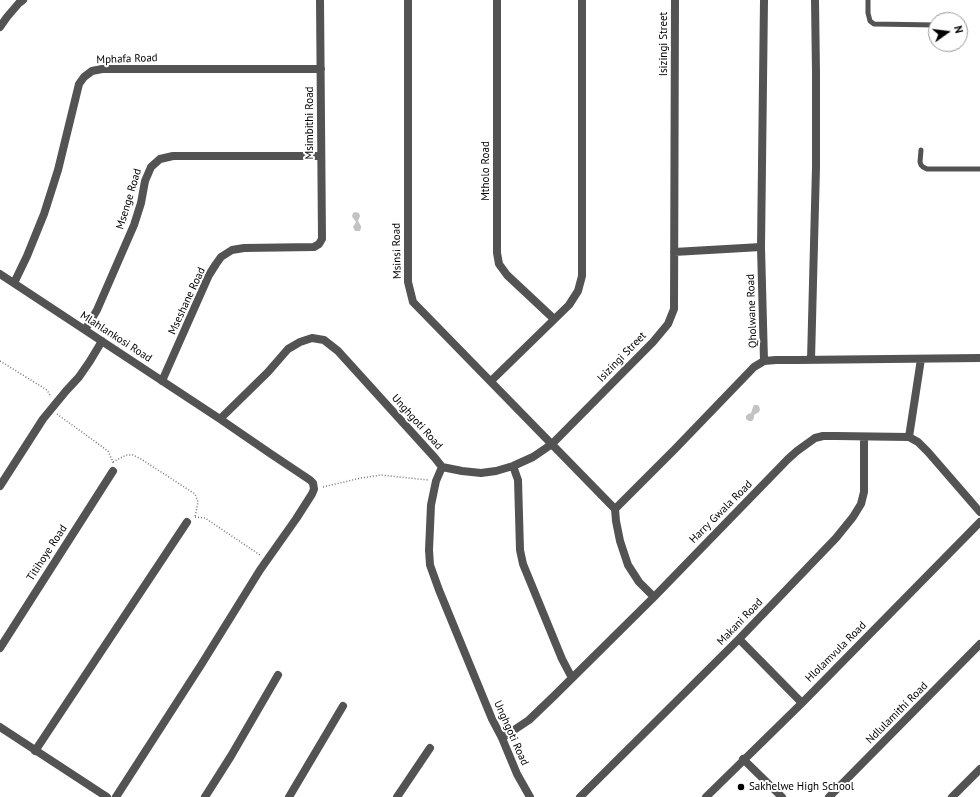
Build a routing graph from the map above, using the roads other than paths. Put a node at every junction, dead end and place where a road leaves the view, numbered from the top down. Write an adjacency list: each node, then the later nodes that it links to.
1 (23, 0): 11 (street)
2 (320, 0): 12 (street, Msimbithi Road)
3 (408, 0): 29 (street, Msinsi Road)
4 (497, 0): 21 (street, Mtholo Road)
5 (582, 0): 21 (street)
6 (675, 0): 18 (street, Isizingi Street)
7 (764, 0): 17 (street, Qholwane Road)
8 (815, 0): 26 (street)
9 (868, 0): 10 (lane)
10 (928, 25)
11 (0, 27)
12 (320, 69): 14 (street, Msimbithi Road); 20 (street, Mphafa Road)
13 (921, 150): 15 (lane)
14 (321, 156): 16 (street, Msimbithi Road); 22 (street, Msenge Road)
15 (980, 169)
16 (319, 244): 28 (street, Mseshane Road)
17 (761, 247): 18 (street); 27 (street, Qholwane Road)
18 (674, 252): 33 (street, Isizingi Street)
19 (0, 274): 20 (street, Mlahlankosi Road)
20 (14, 283): 22 (street, Mlahlankosi Road)
21 (554, 319): 29 (street)
22 (85, 330): 23 (street, Mlahlankosi Road)
23 (102, 341): 28 (street, Mlahlankosi Road); 37 (street)
24 (980, 358): 25 (street)
25 (921, 359): 26 (street); 32 (street)
26 (811, 360): 27 (street)
27 (764, 361): 38 (street, Qholwane Road)
28 (162, 381): 30 (street, Mlahlankosi Road)
29 (491, 381): 33 (street, Msinsi Road)
30 (220, 419): 35 (street, Unghgoti Road); 57 (street, Mlahlankosi Road)
31 (864, 437): 32 (street, Harry Gwala Road); 42 (street, Harry Gwala Road); 43 (street, Makani Road)
32 (909, 437): 39 (street)
33 (552, 444): 34 (street, Isizingi Street); 38 (street, Msinsi Road)
34 (513, 466): 35 (street, Isizingi Street); 47 (street)
35 (442, 467): 51 (street, Unghgoti Road)
36 (113, 471): 45 (street, Titihoye Road)
37 (0, 486)
38 (615, 509): 42 (street)
39 (980, 512)
40 (187, 522): 53 (street)
41 (980, 522): 48 (street, Hlolamvula Road)
42 (654, 597): 47 (street, Harry Gwala Road)
43 (739, 639): 48 (street); 62 (street, Makani Road)
44 (980, 644): 65 (street, Ndlulamithi Road)
45 (0, 648)
46 (278, 675): 58 (street)
47 (572, 678): 51 (street, Harry Gwala Road)
48 (802, 703): 54 (street, Hlolamvula Road)
49 (343, 706): 59 (street)
50 (0, 727): 53 (street)
51 (502, 738): 61 (street, Unghgoti Road)
52 (430, 748): 60 (street)
53 (35, 751): 56 (street)
54 (743, 759): 63 (street, Hlolamvula Road); 64 (street)
55 (980, 769): 66 (street)
56 (107, 797)
57 (116, 797)
58 (205, 797)
59 (289, 797)
60 (397, 797)
61 (530, 797)
62 (580, 797)
63 (706, 797)
64 (781, 797)
65 (829, 797)
66 (952, 797)

